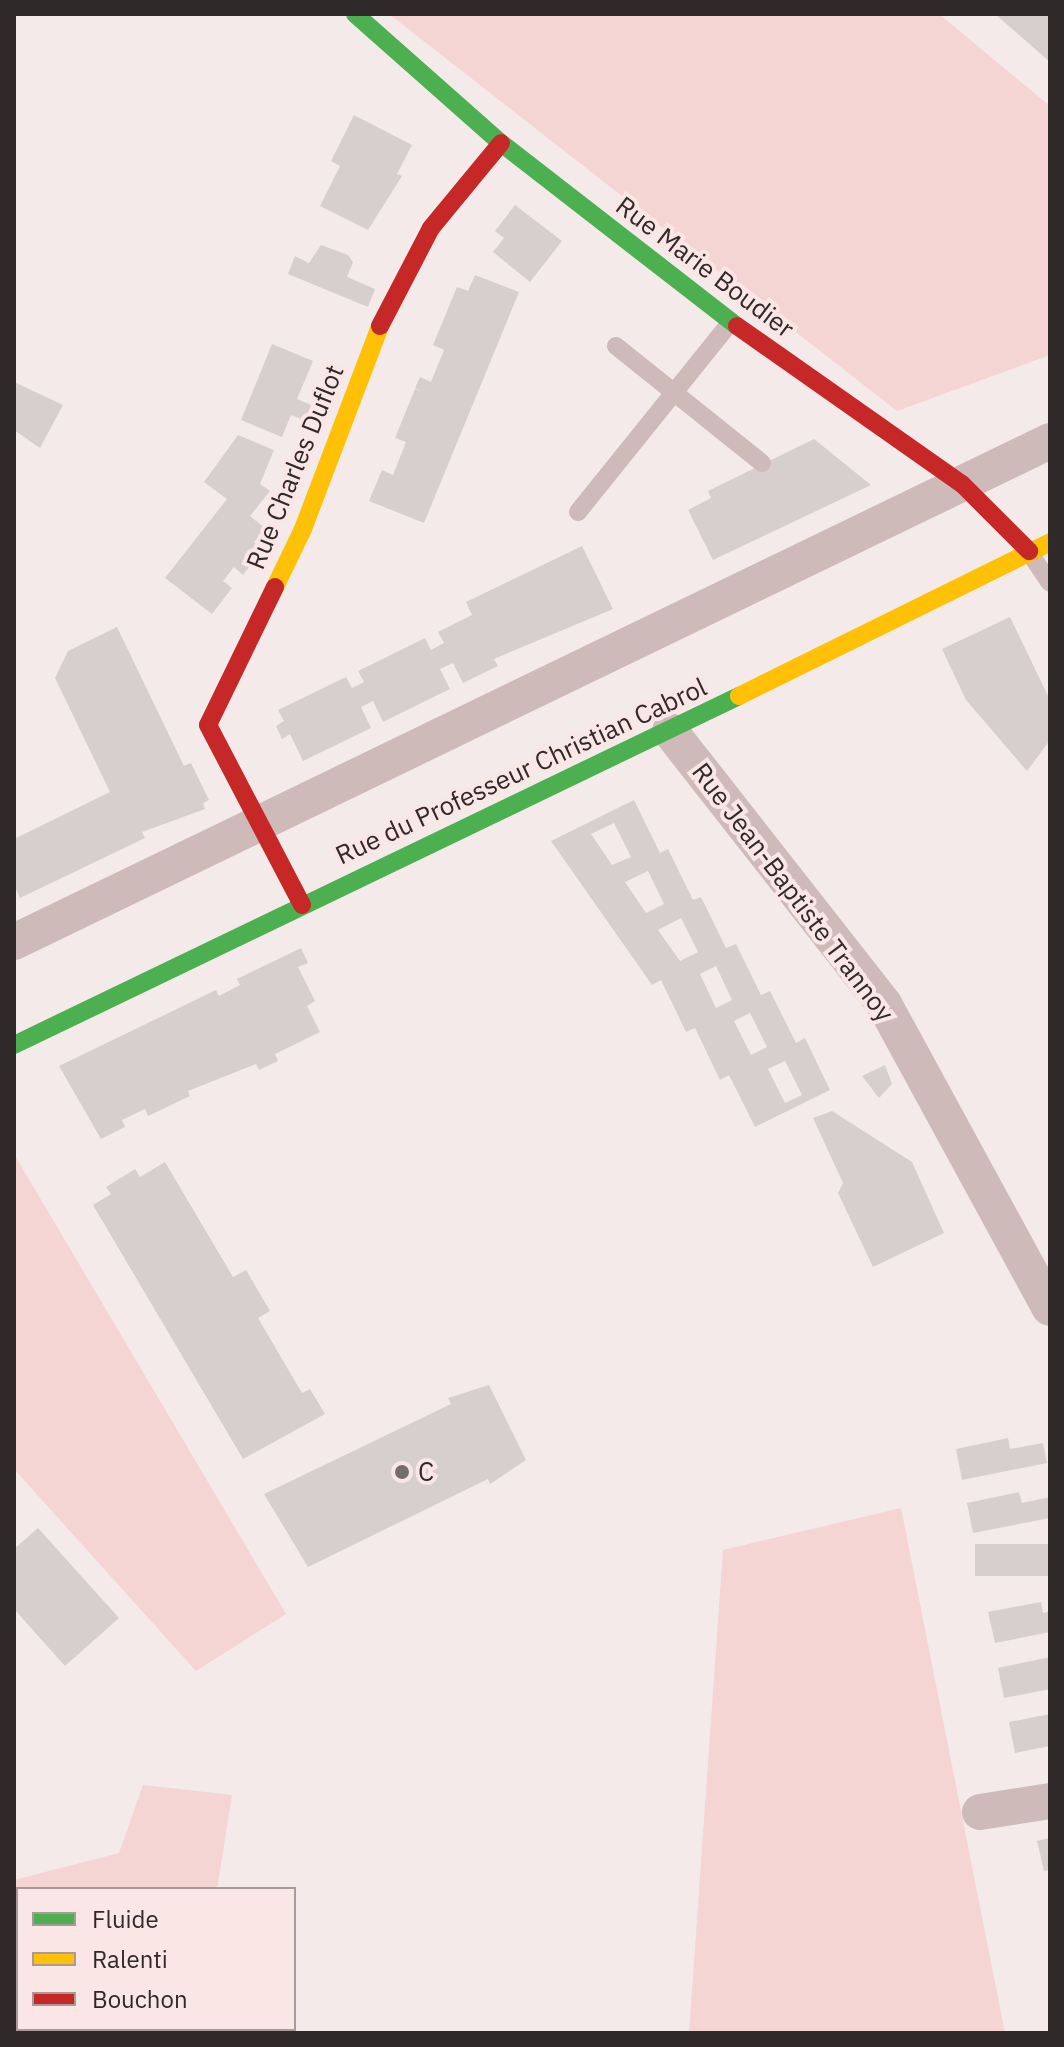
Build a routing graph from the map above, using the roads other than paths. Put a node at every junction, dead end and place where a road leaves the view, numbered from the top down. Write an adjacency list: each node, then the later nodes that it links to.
1 (355, 14): 2 (street, Rue Marie Boudier)
2 (501, 143): 3 (street, Rue Marie Boudier); 14 (street, Rue Charles Duflot)
3 (731, 322): 5 (lane); 8 (street, Rue Marie Boudier)
4 (616, 346): 5 (lane)
5 (673, 395): 7 (lane); 9 (lane)
6 (1050, 441): 8 (street)
7 (762, 463)
8 (962, 484): 11 (street, Rue Marie Boudier); 14 (street)
9 (578, 512)
10 (1050, 542): 11 (street, Rue du Professeur Christian Cabrol)
11 (1029, 551): 12 (lane); 13 (street, Rue du Professeur Christian Cabrol)
12 (1050, 583)
13 (670, 731): 15 (street, Rue du Professeur Christian Cabrol); 18 (street, Rue Jean-Baptiste Trannoy)
14 (258, 825): 15 (street); 16 (street)
15 (302, 905): 17 (street, Rue du Professeur Christian Cabrol)
16 (14, 942)
17 (14, 1045)
18 (1050, 1308)
19 (1050, 1801): 20 (street)
20 (980, 1812)

